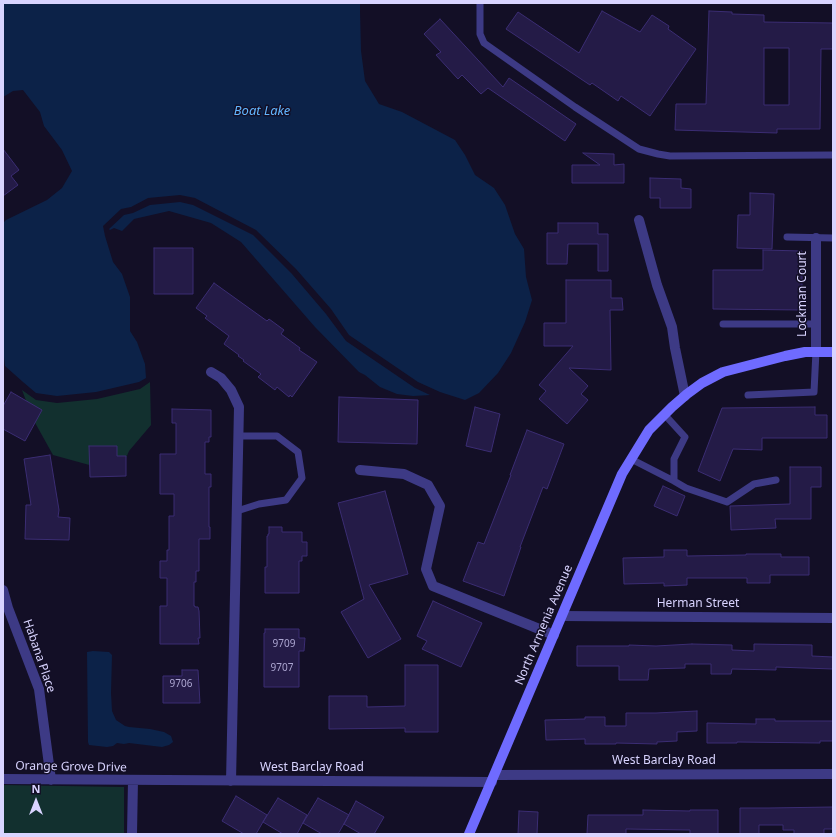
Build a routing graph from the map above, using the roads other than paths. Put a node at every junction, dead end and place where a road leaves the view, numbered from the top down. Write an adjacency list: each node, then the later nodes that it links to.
1 (480, 3): 2 (lane)
2 (833, 155)
3 (639, 220): 13 (street)
4 (787, 237): 5 (lane)
5 (816, 238): 6 (lane); 8 (street, Lockman Court)
6 (833, 238)
7 (723, 324): 8 (lane)
8 (816, 324): 9 (street, Lockman Court)
9 (816, 351): 10 (main road, North Armenia Avenue); 12 (lane); 13 (main road, North Armenia Avenue)
10 (833, 352)
11 (211, 372): 15 (street)
12 (748, 394)
13 (685, 396): 14 (main road, North Armenia Avenue)
14 (664, 414): 16 (main road, North Armenia Avenue); 19 (lane)
15 (238, 436): 20 (street); 20 (lane)
16 (631, 459): 19 (lane); 23 (main road, North Armenia Avenue)
17 (360, 470): 25 (street)
18 (776, 480): 19 (lane)
19 (674, 481)
20 (237, 511): 31 (street)
21 (3, 590): 22 (street, Habana Place)
22 (5, 608): 29 (street, Habana Place)
23 (562, 616): 24 (street, Herman Street); 25 (main road, North Armenia Avenue)
24 (833, 618)
25 (554, 635): 28 (main road, North Armenia Avenue)
26 (833, 774): 28 (street, West Barclay Road)
27 (3, 779): 29 (street, Orange Grove Drive)
28 (493, 779): 31 (street, West Barclay Road); 33 (main road, North Armenia Avenue)
29 (51, 780): 30 (street, Orange Grove Drive)
30 (133, 780): 31 (street, West Barclay Road); 32 (street, Orange Grove Drive)
31 (231, 781)
32 (132, 834)
33 (469, 834)

